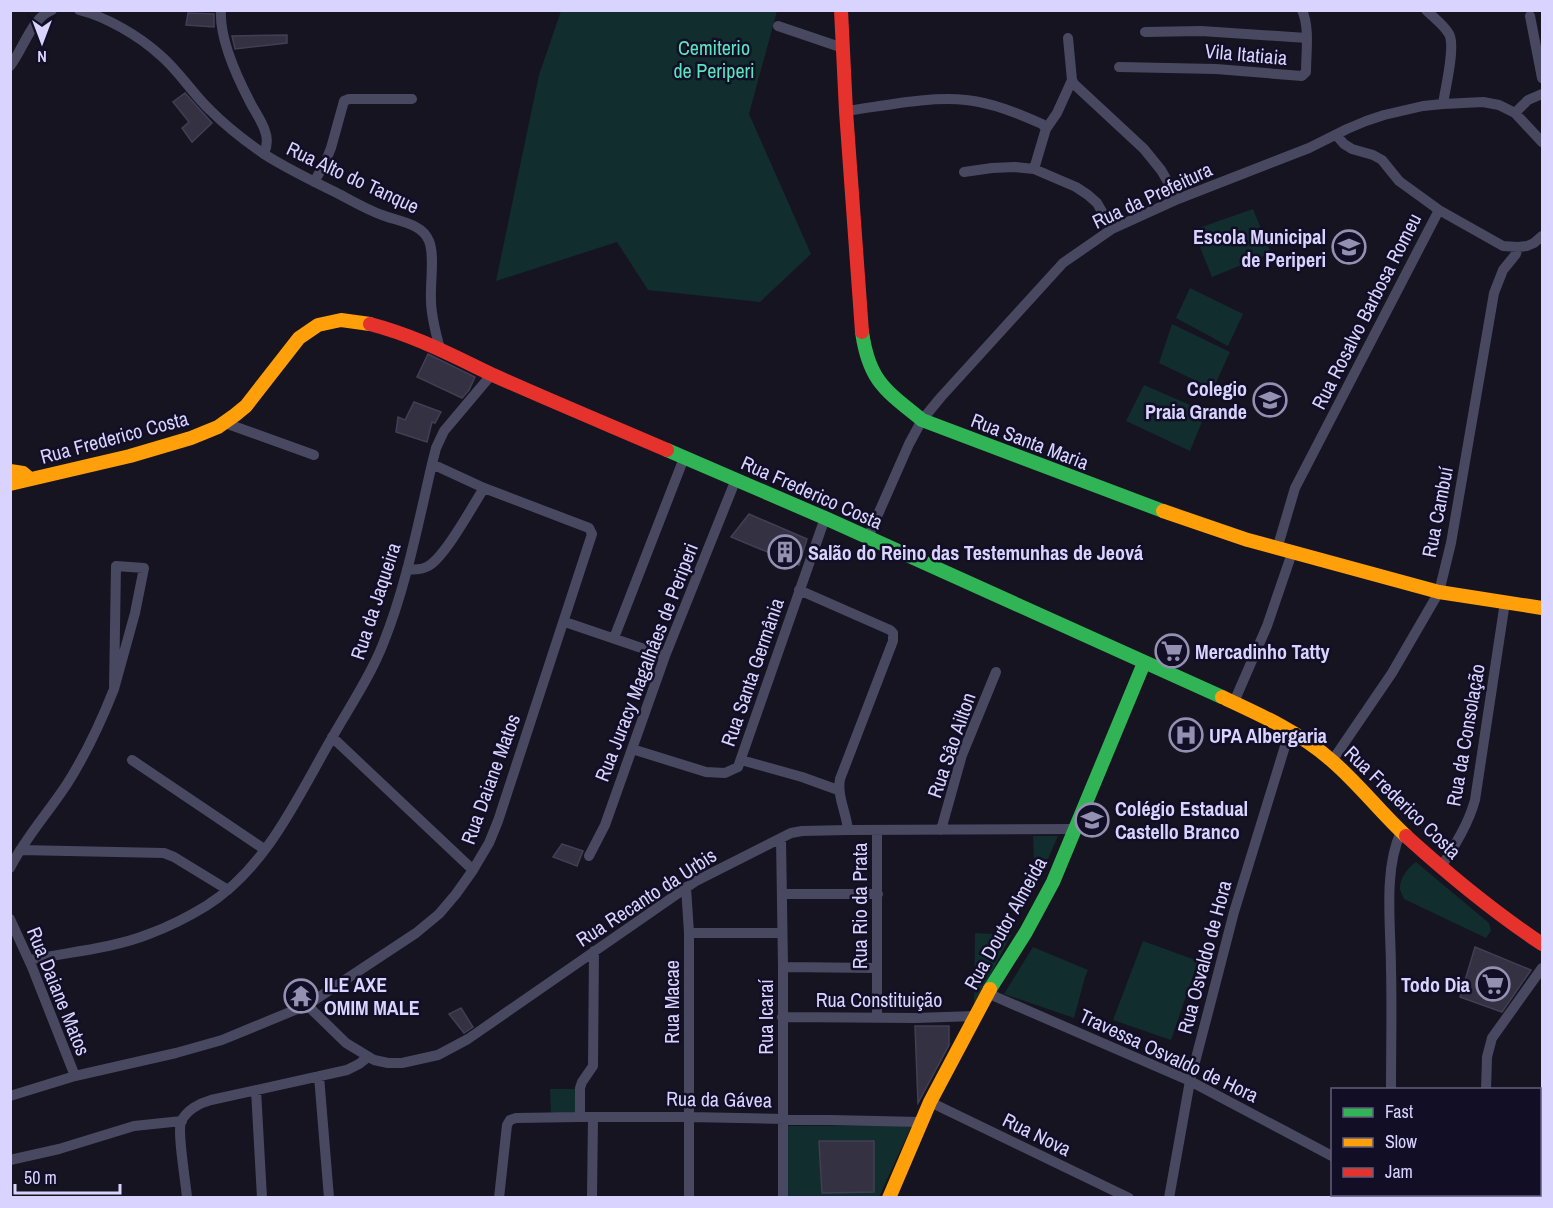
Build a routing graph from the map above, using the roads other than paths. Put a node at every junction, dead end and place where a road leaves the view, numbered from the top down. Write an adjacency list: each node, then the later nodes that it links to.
1 (52, 10): 13 (street)
2 (79, 10): 25 (street)
3 (221, 10): 25 (street, Rua Alto do Tanque)
4 (842, 10): 12 (main road, Rua Santa Maria)
5 (1302, 10): 11 (street, Vila Itatiaia)
6 (1426, 10): 19 (street)
7 (1530, 16): 15 (street)
8 (778, 26): 12 (street)
9 (1145, 32): 11 (street)
10 (1068, 38): 16 (street)
11 (1306, 38): 14 (street, Vila Itatiaia)
12 (843, 48): 20 (main road, Rua Santa Maria)
13 (10, 66)
14 (1119, 66)
15 (1542, 78)
16 (1072, 80): 22 (street); 29 (street)
17 (1542, 94): 21 (street)
18 (412, 99): 28 (street)
19 (1443, 104): 21 (street, Rua da Prefeitura); 23 (street, Rua da Prefeitura)
20 (846, 111): 22 (street); 36 (main road, Rua Santa Maria)
21 (1515, 113): 24 (street, Rua da Prefeitura)
22 (1046, 129): 26 (street)
23 (1336, 135): 29 (street, Rua da Prefeitura); 30 (street, Rua Rosalvo Barbosa Romeu)
24 (1542, 142)
25 (264, 154): 28 (street, Rua Alto do Tanque)
26 (1034, 169): 27 (street); 31 (street)
27 (964, 172)
28 (314, 182): 34 (street, Rua Alto do Tanque)
29 (1178, 199): 31 (street, Rua da Prefeitura)
30 (1439, 210): 33 (street); 48 (street, Rua Rosalvo Barbosa Romeu)
31 (1112, 229): 36 (street, Rua da Prefeitura)
32 (1542, 236): 33 (street)
33 (1518, 248): 52 (street, Rua Cambuí)
34 (440, 349): 35 (main road, Rua Frederico Costa); 37 (main road, Rua Frederico Costa)
35 (492, 374): 39 (main road, Rua Frederico Costa); 40 (street, Rua da Jaqueira)
36 (922, 420): 47 (street, Rua da Prefeitura); 48 (main road, Rua Santa Maria)
37 (225, 423): 38 (street); 42 (main road, Rua Frederico Costa)
38 (314, 454)
39 (684, 458): 43 (main road, Rua Frederico Costa); 56 (street)
40 (432, 464): 45 (street, Rua Daiane Matos); 50 (street, Rua da Jaqueira)
41 (10, 471): 42 (main road)
42 (30, 479): 44 (main road, Rua Frederico Costa)
43 (736, 479): 46 (main road, Rua Frederico Costa); 57 (street, Rua Juracy Magalhâes de Periperi)
44 (10, 484)
45 (484, 488): 50 (street); 55 (street, Rua Daiane Matos)
46 (825, 518): 47 (main road, Rua Frederico Costa); 51 (street, Rua Santa Germânia)
47 (868, 537): 58 (main road, Rua Frederico Costa)
48 (1277, 549): 49 (main road, Rua Santa Maria)
49 (1292, 553): 52 (main road, Rua Santa Maria); 61 (street)
50 (407, 569): 63 (street, Rua da Jaqueira)
51 (799, 590): 66 (street, Rua Santa Germânia); 68 (street)
52 (1439, 592): 53 (main road, Rua Santa Maria); 67 (street, Rua Cambuí)
53 (1505, 602): 54 (main road, Rua Santa Maria); 78 (street, Rua da Consolação)
54 (1542, 608)
55 (565, 622): 56 (street); 80 (street, Rua Daiane Matos)
56 (614, 638): 57 (street)
57 (664, 656): 64 (street, Rua Juracy Magalhâes de Periperi)
58 (1144, 663): 61 (main road, Rua Frederico Costa); 69 (main road, Rua Doutor Almeida)
59 (996, 672): 72 (street, Rua Sâo Ailton)
60 (114, 689): 60 (street); 76 (street)
61 (1234, 702): 62 (main road, Rua Frederico Costa)
62 (1290, 730): 67 (main road, Rua Frederico Costa); 102 (street, Rua Osvaldo de Hora)
63 (332, 737): 75 (street, Rua da Jaqueira); 80 (street)
64 (632, 749): 66 (street, Rua Santa Germânia); 77 (street, Rua Juracy Magalhâes de Periperi)
65 (132, 760): 75 (street)
66 (741, 760): 68 (street)
67 (1332, 761): 73 (main road, Rua Frederico Costa)
68 (838, 790): 70 (street)
69 (1075, 829): 72 (street, Rua Recanto da Urbis); 94 (main road, Rua Doutor Almeida)
70 (848, 830): 71 (street, Rua Recanto da Urbis); 74 (street, Rua Recanto da Urbis)
71 (877, 830): 72 (street, Rua Recanto da Urbis); 84 (street, Rua Rio da Prata)
72 (941, 830)
73 (1401, 832): 78 (main road, Rua Frederico Costa); 103 (street)
74 (782, 838): 81 (street, Rua Recanto da Urbis); 83 (street, Rua Icaraí)
75 (264, 849): 82 (street, Rua da Jaqueira)
76 (20, 850): 79 (street); 82 (street)
77 (589, 856)
78 (1441, 867): 88 (main road, Rua Frederico Costa)
79 (10, 868)
80 (473, 870): 95 (street, Rua Daiane Matos)
81 (686, 887): 86 (street, Rua Macae); 89 (street, Rua Recanto da Urbis)
82 (228, 890): 90 (street, Rua da Jaqueira)
83 (782, 894): 84 (street); 87 (street, Rua Icaraí)
84 (878, 894): 92 (street, Rua Rio da Prata)
85 (10, 919): 90 (street, Rua Daiane Matos)
86 (689, 933): 87 (street); 110 (street, Rua Macae)
87 (782, 933): 91 (street, Rua Icaraí)
88 (1542, 944)
89 (594, 951): 99 (street, Rua Recanto da Urbis); 108 (street)
90 (29, 960): 100 (street, Rua Daiane Matos)
91 (783, 967): 92 (street); 97 (street, Rua Icaraí)
92 (877, 968): 98 (street, Rua Rio da Prata)
93 (1542, 968): 104 (street)
94 (987, 993): 96 (main road, Rua Doutor Almeida); 102 (street, Travessa Osvaldo de Hora)
95 (308, 1005): 99 (street, Rua Recanto da Urbis); 100 (street, Rua Daiane Matos)
96 (976, 1016): 98 (street, Rua Constituição); 107 (main road, Rua Doutor Almeida)
97 (782, 1017): 98 (street, Rua Constituição); 111 (street, Rua Icaraí)
98 (877, 1017)
99 (368, 1057): 101 (street)
100 (75, 1076): 106 (street, Rua Daiane Matos)
101 (319, 1076): 105 (street); 118 (street)
102 (1190, 1081): 114 (street, Travessa Osvaldo de Hora); 125 (street, Rua Osvaldo de Hora)
103 (1391, 1088)
104 (1485, 1088)
105 (256, 1090): 112 (street); 117 (street)
106 (10, 1096)
107 (930, 1102): 113 (main road, Rua Doutor Almeida); 124 (street, Rua Nova)
108 (580, 1117): 109 (street, Rua da Gávea); 119 (street, Rua da Gávea)
109 (593, 1117): 110 (street, Rua da Gávea); 120 (street)
110 (689, 1117): 111 (street, Rua da Gávea); 121 (street, Rua Macae)
111 (783, 1118): 113 (street, Rua da Gávea); 122 (street, Rua Icaraí)
112 (181, 1122): 115 (street); 116 (street)
113 (921, 1122): 123 (main road, Rua Doutor Almeida)
114 (1331, 1155)
115 (10, 1160)
116 (187, 1197)
117 (262, 1197)
118 (329, 1197)
119 (499, 1197)
120 (592, 1197)
121 (690, 1197)
122 (783, 1197)
123 (890, 1197)
124 (1129, 1197)
125 (1169, 1197)

